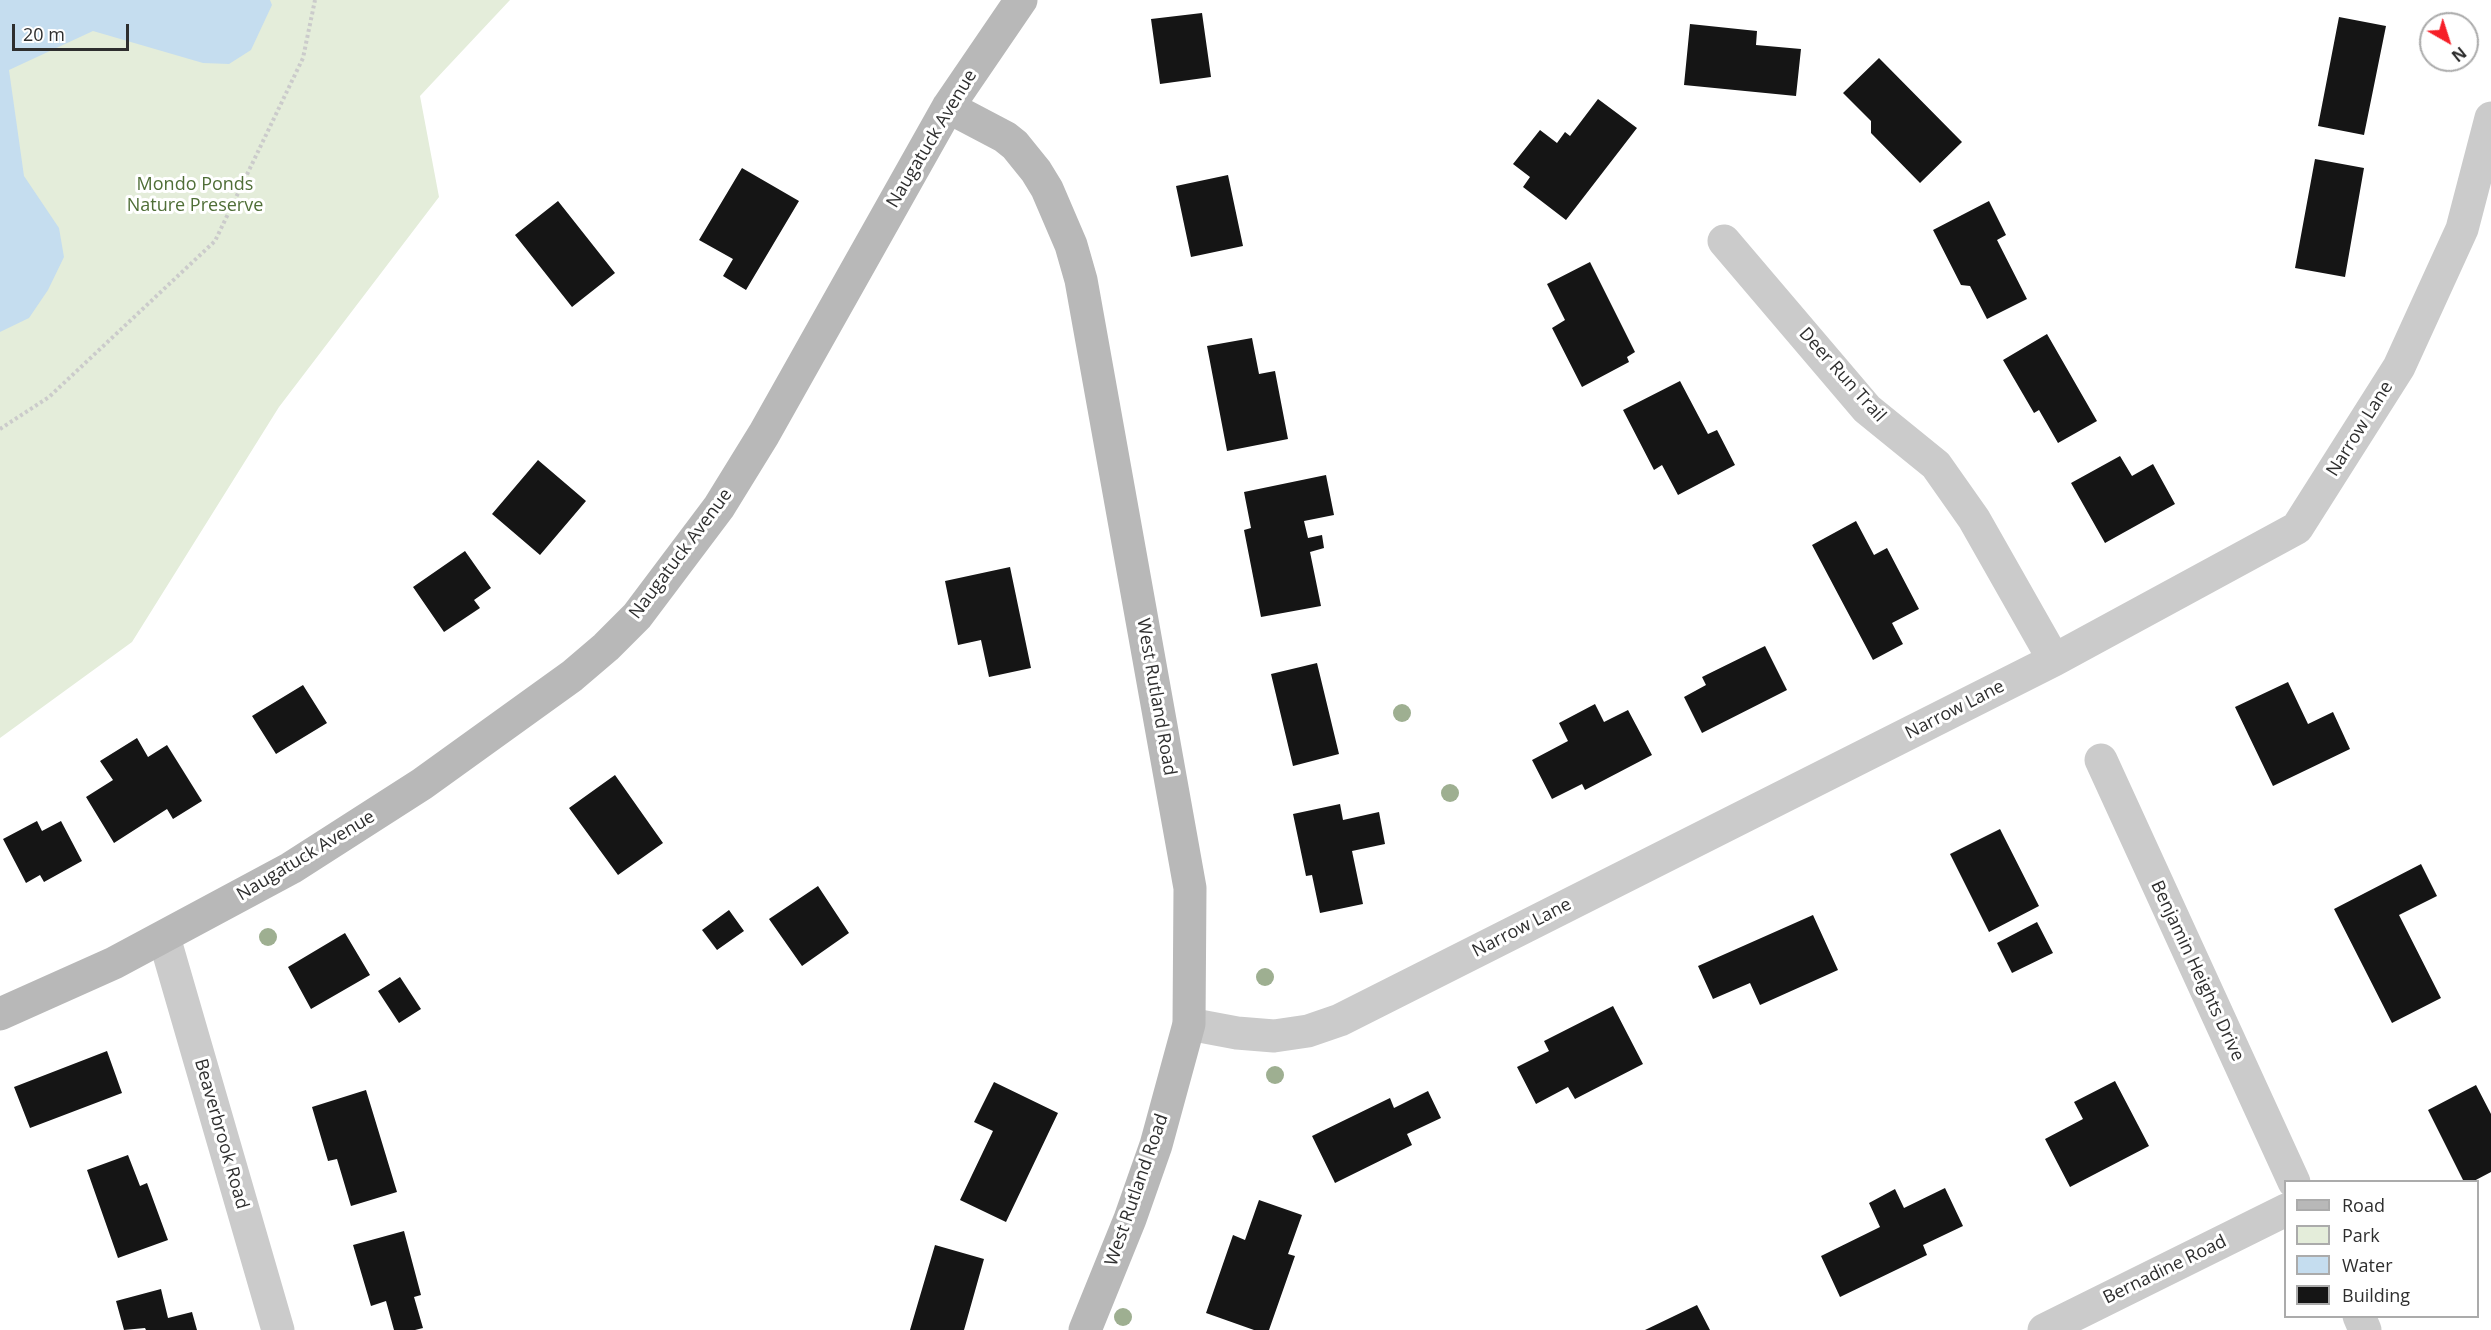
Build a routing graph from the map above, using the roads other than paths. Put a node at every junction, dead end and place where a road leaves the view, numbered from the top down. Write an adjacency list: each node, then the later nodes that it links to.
1 (1021, 0): 2 (main road, Naugatuck Avenue)
2 (948, 107): 7 (main road, Naugatuck Avenue); 9 (main road, West Rutland Road)
3 (2491, 118): 5 (street, Narrow Lane)
4 (1725, 241): 5 (street, Deer Run Trail)
5 (2054, 660): 9 (street, Narrow Lane)
6 (2101, 760): 10 (street, Benjamin Heights Drive)
7 (164, 937): 8 (main road, Naugatuck Avenue); 12 (street, Beaverbrook Road)
8 (0, 1014)
9 (1189, 1024): 13 (main road, West Rutland Road)
10 (2293, 1180)
11 (2284, 1211): 14 (street, Bernadine Road)
12 (278, 1330)
13 (1085, 1330)
14 (2044, 1330)

